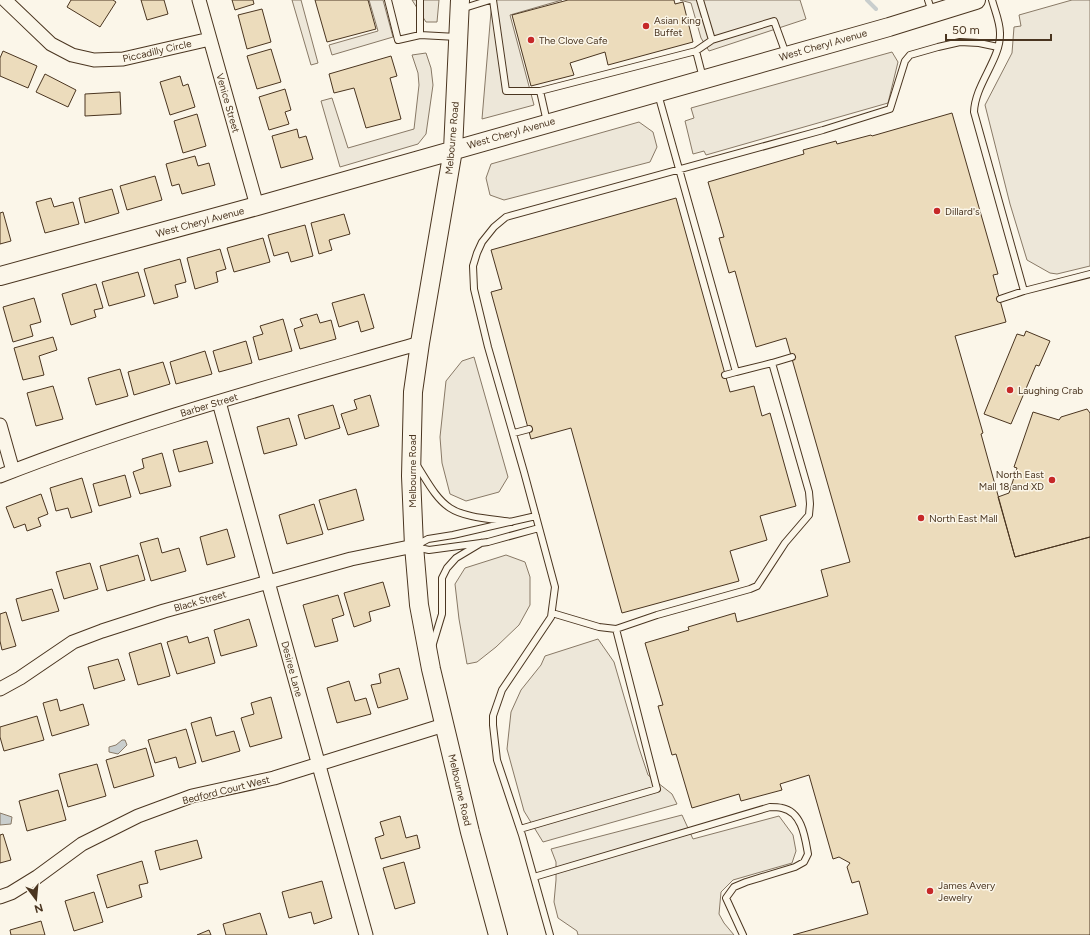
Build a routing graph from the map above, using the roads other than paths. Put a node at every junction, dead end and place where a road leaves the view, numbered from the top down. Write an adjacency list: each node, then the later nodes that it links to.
1 (5, 0): 13 (street, Piccadilly Circle)
2 (199, 0): 13 (street, Venice Street)
3 (388, 0): 11 (lane)
4 (420, 0): 11 (lane)
5 (491, 0): 9 (lane); 19 (lane)
6 (700, 0): 14 (lane)
7 (976, 0): 10 (street, West Cheryl Avenue)
8 (992, 0): 15 (lane)
9 (460, 4): 12 (street, Melbourne Road)
10 (930, 7): 17 (street, West Cheryl Avenue)
11 (420, 35): 12 (lane)
12 (459, 37): 22 (street, Melbourne Road)
13 (210, 39): 24 (street, Venice Street)
14 (712, 40): 16 (lane); 17 (lane)
15 (998, 47): 23 (lane); 27 (lane)
16 (696, 51): 18 (lane); 19 (lane)
17 (787, 55): 18 (street, West Cheryl Avenue)
18 (704, 79): 20 (street, West Cheryl Avenue)
19 (540, 91): 21 (lane)
20 (658, 92): 21 (street, West Cheryl Avenue); 23 (lane)
21 (548, 123): 22 (street, West Cheryl Avenue)
22 (453, 150): 24 (street, West Cheryl Avenue); 29 (street, Melbourne Road)
23 (680, 169): 32 (lane); 37 (lane)
24 (257, 206): 26 (street, West Cheryl Avenue)
25 (1090, 274): 27 (lane)
26 (0, 276)
27 (1024, 291): 28 (lane)
28 (1000, 299)
29 (420, 343): 34 (street, Barber Street); 38 (street, Melbourne Road)
30 (792, 357): 31 (lane)
31 (772, 363): 32 (lane); 48 (lane)
32 (736, 372): 33 (lane)
33 (725, 375)
34 (219, 402): 39 (street, Barber Street); 46 (street, Desiree Lane)
35 (0, 425): 39 (street)
36 (528, 429): 37 (lane)
37 (514, 433): 41 (lane)
38 (412, 456): 42 (lane); 45 (street, Melbourne Road)
39 (13, 471): 40 (street, Barber Street)
40 (0, 476)
41 (536, 516): 42 (lane); 43 (lane)
42 (511, 522): 45 (lane)
43 (539, 528): 44 (lane); 47 (lane)
44 (481, 543): 45 (lane); 49 (lane)
45 (414, 546): 46 (street, Black Street); 49 (street, Melbourne Road)
46 (268, 582): 50 (street, Black Street); 52 (street, Desiree Lane)
47 (552, 613): 48 (lane); 53 (lane)
48 (616, 629): 53 (lane)
49 (429, 658): 51 (street, Melbourne Road)
50 (0, 689)
51 (444, 725): 52 (street, Bedford Court West); 57 (street, Melbourne Road)
52 (318, 764): 55 (street, Bedford Court West); 56 (street, Desiree Lane)
53 (520, 829): 54 (lane)
54 (534, 877): 58 (lane); 59 (lane)
55 (0, 897)
56 (366, 935)
57 (498, 935)
58 (550, 935)
59 (743, 935)

